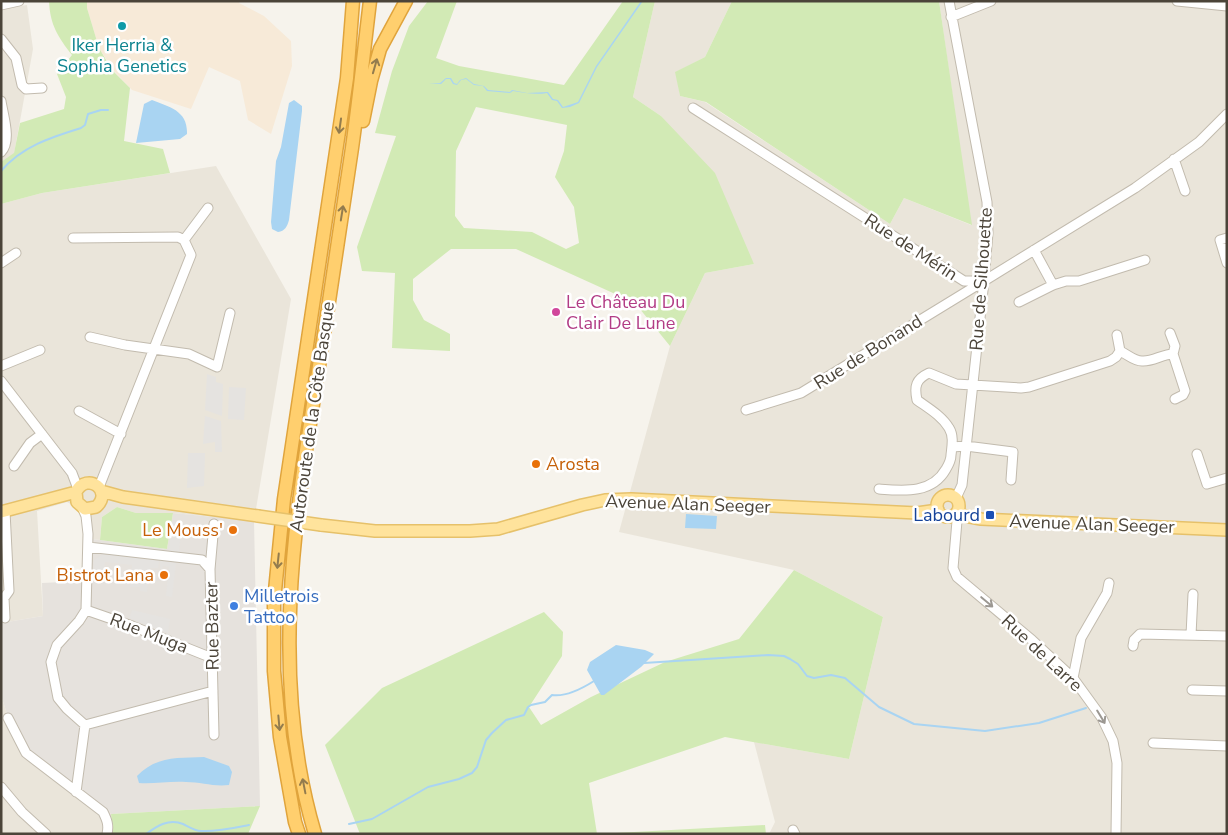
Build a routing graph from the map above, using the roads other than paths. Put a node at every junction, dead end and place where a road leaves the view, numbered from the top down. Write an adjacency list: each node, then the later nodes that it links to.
1 (19, 1): 10 (street)
2 (345, 1): 13 (highway)
3 (353, 1): 13 (highway, Autoroute de la Côte Basque)
4 (370, 1): 18 (highway, Autoroute de la Côte Basque)
5 (406, 1): 18 (highway, one-way to 5)
6 (949, 1): 11 (street, Rue de Silhouette)
7 (991, 1): 11 (street)
8 (1177, 1): 9 (street)
9 (1223, 4)
10 (1, 5)
11 (951, 16): 31 (street, Rue de Silhouette)
12 (1, 39): 14 (street)
13 (346, 78): 88 (highway, Autoroute de la Côte Basque, one-way to 88)
14 (42, 88)
15 (1, 101): 19 (street)
16 (694, 108): 31 (street, Rue de Mérin)
17 (1227, 114): 20 (street, Rue de Mérin)
18 (352, 146): 89 (highway, Autoroute de la Côte Basque, one-way to 18)
19 (1, 152)
20 (1174, 160): 21 (street); 26 (street, Rue de Mérin)
21 (1185, 191)
22 (208, 208): 25 (street)
23 (73, 238): 25 (street)
24 (1227, 238): 30 (street)
25 (184, 240): 38 (street)
26 (1034, 250): 31 (street, Rue de Mérin); 32 (street)
27 (16, 253): 29 (street)
28 (1145, 260): 32 (street)
29 (1, 263)
30 (1227, 263)
31 (984, 281): 44 (street, Rue de Silhouette); 46 (street, Rue de Bonand)
32 (1052, 285): 33 (street)
33 (1018, 302)
34 (230, 313): 38 (street)
35 (1170, 333): 41 (street)
36 (1117, 336): 40 (street)
37 (90, 337): 38 (street)
38 (155, 349): 49 (street)
39 (40, 350): 42 (street)
40 (1120, 351): 41 (street); 44 (street)
41 (1173, 354): 45 (street)
42 (1, 366)
43 (1, 381): 48 (street)
44 (973, 384): 50 (street, Rue de Silhouette); 51 (street)
45 (1175, 399)
46 (746, 410)
47 (79, 411): 49 (street)
48 (42, 434): 53 (street); 57 (street)
49 (121, 434): 57 (street)
50 (966, 446): 51 (street); 55 (street); 58 (street, Rue de Silhouette)
51 (952, 447): 56 (street)
52 (1197, 454): 54 (street)
53 (14, 466)
54 (1227, 478)
55 (1011, 480)
56 (879, 489)
57 (88, 495): 59 (main road, Avenue Alan Seeger, bridge); 60 (main road); 65 (street)
58 (956, 498): 59 (main road); 61 (main road)
59 (938, 510): 61 (main road)
60 (3, 511): 64 (street)
61 (955, 514): 63 (main road, Avenue Alan Seeger); 75 (street, Rue de Larre, one-way to 75)
62 (214, 524): 66 (street)
63 (1227, 530)
64 (4, 535): 70 (street)
65 (88, 547): 66 (street, Rue Bazter); 69 (street)
66 (210, 568): 74 (street, Rue Bazter)
67 (1109, 583): 75 (street)
68 (1193, 594): 71 (street)
69 (86, 610): 74 (street, Rue Muga); 80 (street)
70 (5, 618)
71 (1191, 635): 72 (street); 73 (street)
72 (1227, 636)
73 (1133, 646)
74 (212, 658): 77 (street, Rue Bazter)
75 (1073, 678): 90 (street, Rue de Larre, one-way to 90)
76 (1192, 690): 78 (street)
77 (213, 691): 80 (street, Rue Bazter); 81 (street, Rue Bazter)
78 (1227, 691)
79 (8, 718): 85 (street)
80 (85, 725): 85 (street)
81 (214, 735)
82 (1153, 743): 83 (street)
83 (1227, 746)
84 (1, 787): 86 (street)
85 (76, 792): 87 (street)
86 (46, 834)
87 (107, 834)
88 (299, 834)
89 (315, 834)
90 (1116, 834)

